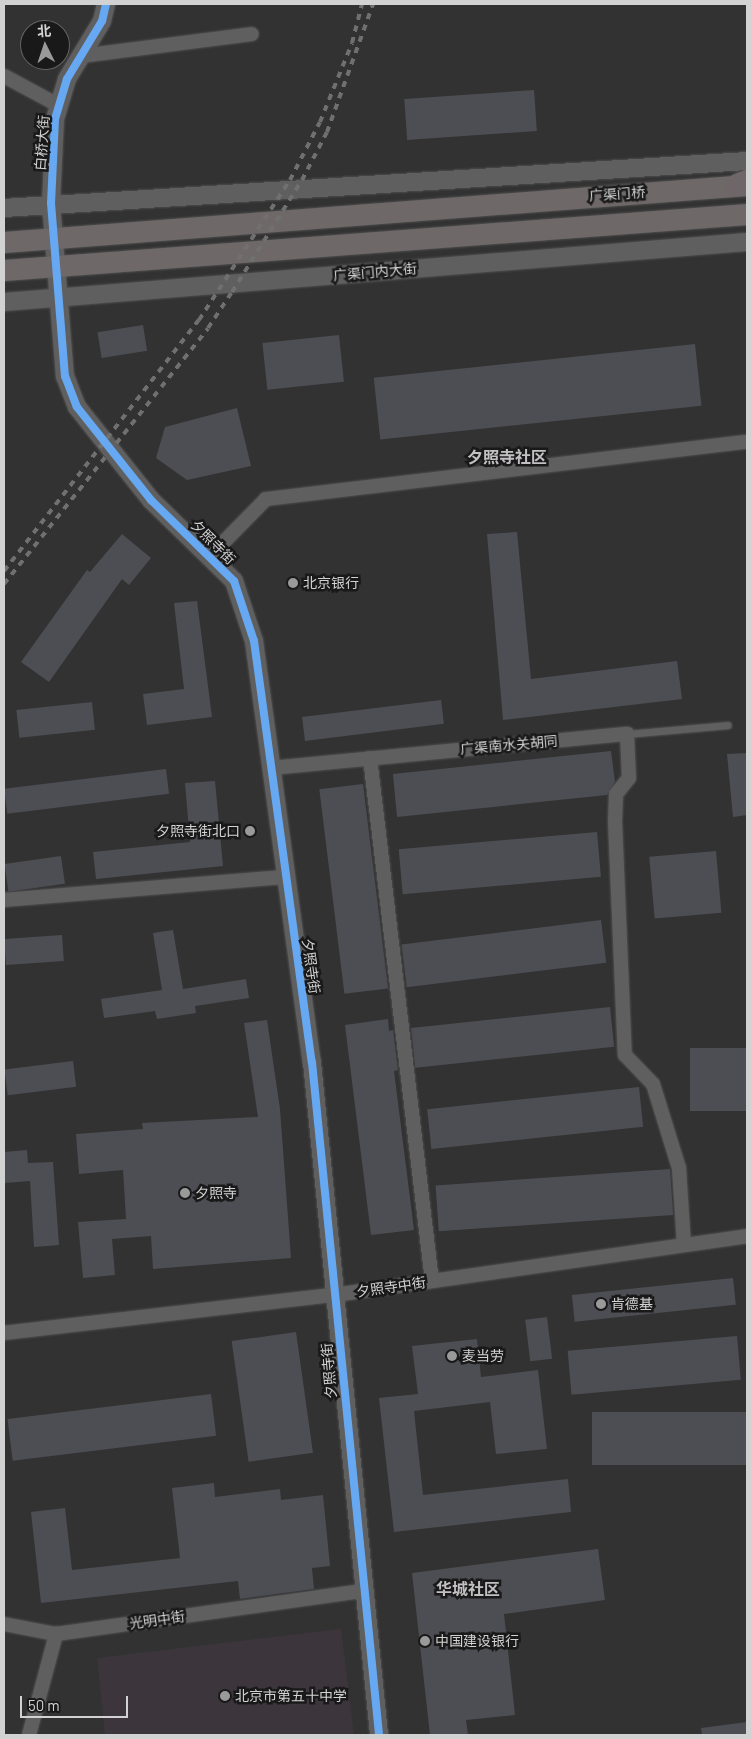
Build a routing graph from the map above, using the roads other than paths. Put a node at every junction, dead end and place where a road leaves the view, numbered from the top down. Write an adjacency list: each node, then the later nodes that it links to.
1 (106, 4): 3 (street, 白桥大街)
2 (252, 34): 3 (street)
3 (81, 56): 5 (street, 白桥大街)
4 (4, 76): 5 (street)
5 (58, 105): 8 (street, 白桥大街)
6 (747, 161): 8 (street)
7 (744, 184): 11 (main road, 广渠门桥)
8 (51, 203): 9 (street); 11 (street, 白桥大街)
9 (4, 208)
10 (747, 214): 14 (main road)
11 (55, 237): 12 (main road); 14 (street, 白桥大街)
12 (4, 242)
13 (747, 242): 16 (street, 广渠门内大街)
14 (57, 265): 15 (main road); 16 (street, 夕照寺街)
15 (4, 270)
16 (59, 298): 17 (street, 广渠门内大街); 19 (street, 夕照寺街)
17 (4, 302)
18 (747, 442): 19 (street)
19 (210, 555): 23 (street, 夕照寺街)
20 (728, 725): 21 (lane, 广渠南水关胡同)
21 (627, 734): 22 (street, 广渠南水关胡同); 27 (street)
22 (370, 758): 23 (street, 广渠南水关胡同); 28 (street)
23 (271, 768): 24 (street, 夕照寺街)
24 (286, 877): 25 (street); 29 (street, 夕照寺街)
25 (4, 900)
26 (747, 1236): 27 (street, 夕照寺中街)
27 (684, 1245): 28 (street, 夕照寺中街)
28 (432, 1281): 29 (street, 夕照寺中街)
29 (334, 1295): 30 (street, 夕照寺中街); 31 (street, 夕照寺街)
30 (4, 1333)
31 (363, 1591): 33 (street, 光明中街); 35 (street, 夕照寺街)
32 (4, 1624): 33 (street, 光明中街)
33 (56, 1634): 34 (street)
34 (29, 1735)
35 (379, 1735)

